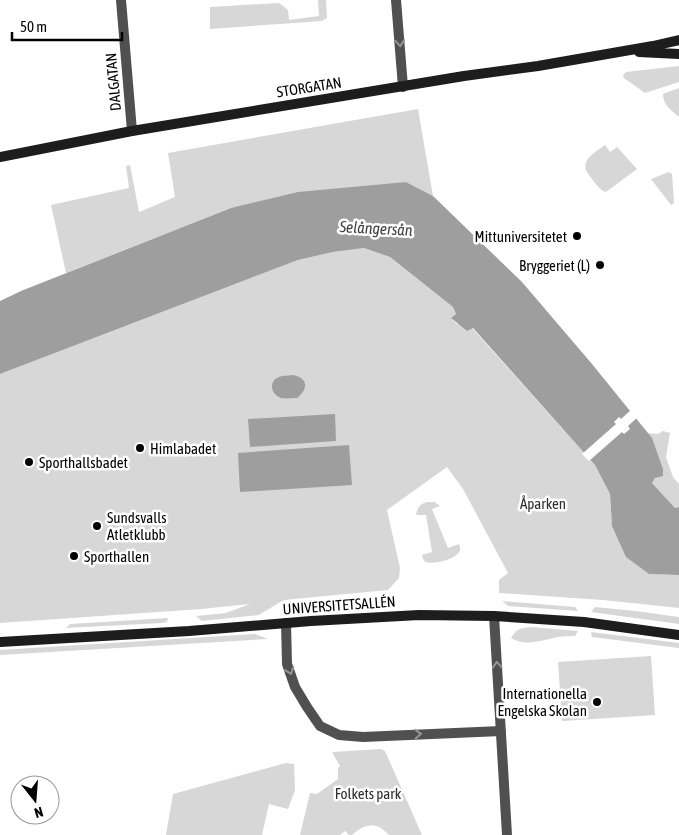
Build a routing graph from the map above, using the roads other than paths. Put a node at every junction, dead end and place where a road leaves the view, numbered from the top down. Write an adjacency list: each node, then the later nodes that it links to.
1 (121, 0): 7 (street, DALGATAN)
2 (396, 0): 6 (street, one-way to 6)
3 (679, 40): 4 (street, STORGATAN)
4 (623, 50): 5 (street, STORGATAN); 6 (street, STORGATAN)
5 (679, 54)
6 (403, 87): 7 (street, STORGATAN)
7 (132, 131): 8 (street, STORGATAN)
8 (0, 157)
9 (494, 616): 10 (street, UNIVERSITETSALLÉN); 11 (street, UNIVERSITETSALLÉN); 13 (street, one-way to 9)
10 (286, 623): 12 (street, UNIVERSITETSALLÉN); 13 (street, one-way to 13)
11 (679, 635)
12 (0, 642)
13 (501, 731): 14 (street)
14 (507, 835)

